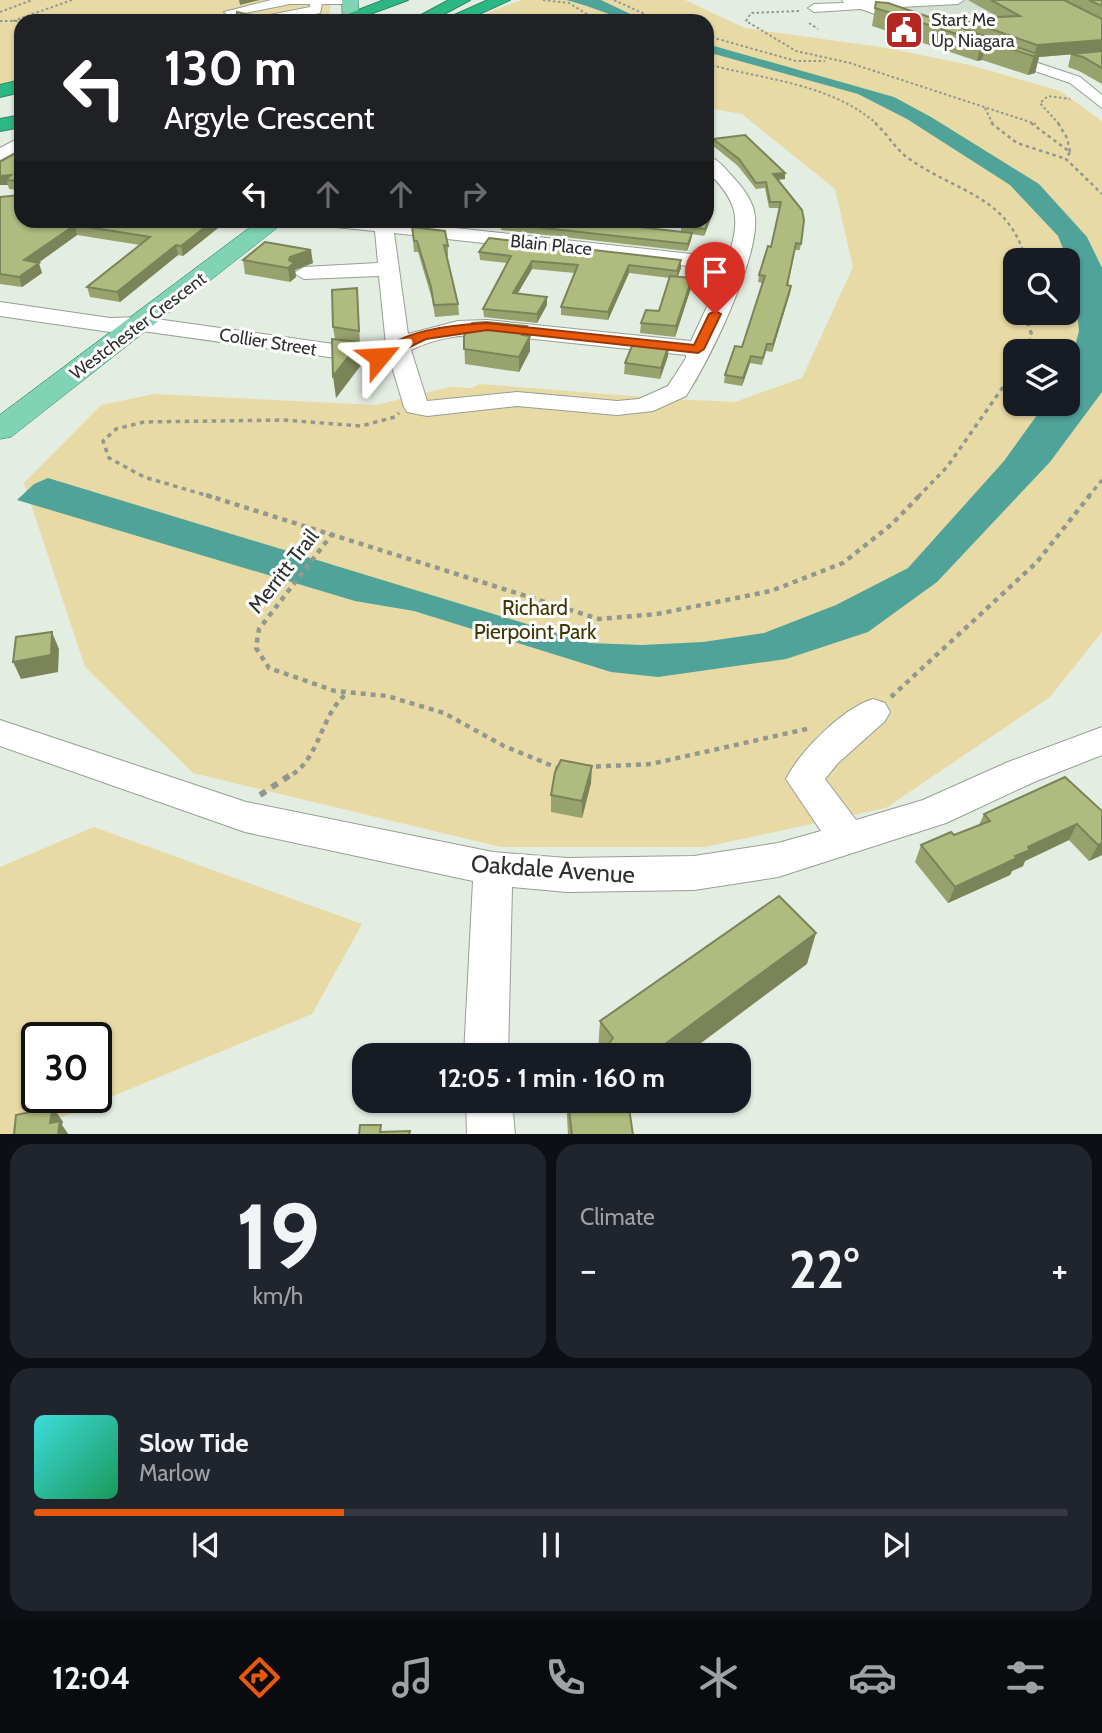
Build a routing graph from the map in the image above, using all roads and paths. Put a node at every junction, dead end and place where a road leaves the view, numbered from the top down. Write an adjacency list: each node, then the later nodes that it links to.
1 (32, 0): 16 (path)
2 (72, 0): 18 (path)
3 (400, 0): 17 (highway)
4 (463, 0): 21 (highway)
5 (482, 0): 22 (highway)
6 (502, 0): 23 (highway)
7 (543, 0): 24 (path)
8 (614, 0): 25 (path)
9 (958, 0): 12 (street)
10 (282, 1): 11 (street); 19 (street)
11 (315, 1): 17 (street); 20 (street)
12 (904, 1): 13 (street)
13 (853, 3): 14 (street); 28 (street)
14 (814, 8)
15 (790, 11): 35 (path)
16 (0, 12)
17 (342, 13)
18 (32, 14)
19 (237, 14)
20 (296, 14)
21 (433, 14)
22 (458, 14)
23 (465, 14)
24 (586, 14)
25 (645, 14)
26 (0, 21): 27 (path)
27 (12, 21)
28 (903, 21): 29 (street); 30 (street)
29 (882, 28)
30 (928, 30)
31 (714, 38): 35 (path)
32 (983, 48): 33 (street)
33 (1013, 52): 34 (street); 37 (street)
34 (1044, 55)
35 (829, 60): 43 (path)
36 (1063, 60): 37 (street)
37 (1024, 63): 40 (street)
38 (714, 66): 55 (path)
39 (1102, 79): 40 (street)
40 (1075, 80): 42 (street)
41 (1073, 99): 45 (path)
42 (1102, 103)
43 (985, 108): 45 (path); 47 (path)
44 (12, 144): 46 (street)
45 (1070, 152): 47 (path)
46 (0, 155)
47 (1066, 159): 51 (path)
48 (714, 168): 50 (street)
49 (714, 191): 50 (street)
50 (737, 193): 56 (street)
51 (1102, 194)
52 (266, 228): 60 (main road, Westchester Crescent)
53 (384, 228): 57 (street)
54 (393, 228): 56 (street, Blain Place)
55 (1024, 248)
56 (736, 265): 62 (street)
57 (389, 270): 58 (street); 61 (street)
58 (304, 273)
59 (0, 309): 60 (street, Collier Street)
60 (142, 324): 61 (street, Collier Street); 65 (main road, Westchester Crescent)
61 (398, 347): 62 (street, Collier Street); 64 (street)
62 (698, 349): 64 (street)
63 (1003, 387): 67 (path)
64 (413, 398): 67 (path)
65 (0, 430)
66 (1102, 480): 69 (path)
67 (333, 533): 68 (path, Merritt Trail)
68 (347, 693): 73 (path); 75 (path)
69 (873, 712): 76 (street)
70 (819, 726): 74 (path)
71 (0, 733): 77 (street, Oakdale Avenue)
72 (1102, 741): 76 (street, Oakdale Avenue)
73 (569, 768)
74 (583, 768)
75 (261, 794)
76 (849, 841): 77 (street, Oakdale Avenue)
77 (493, 869): 78 (street)
78 (486, 1043)
79 (490, 1113): 80 (street)
80 (491, 1134)

